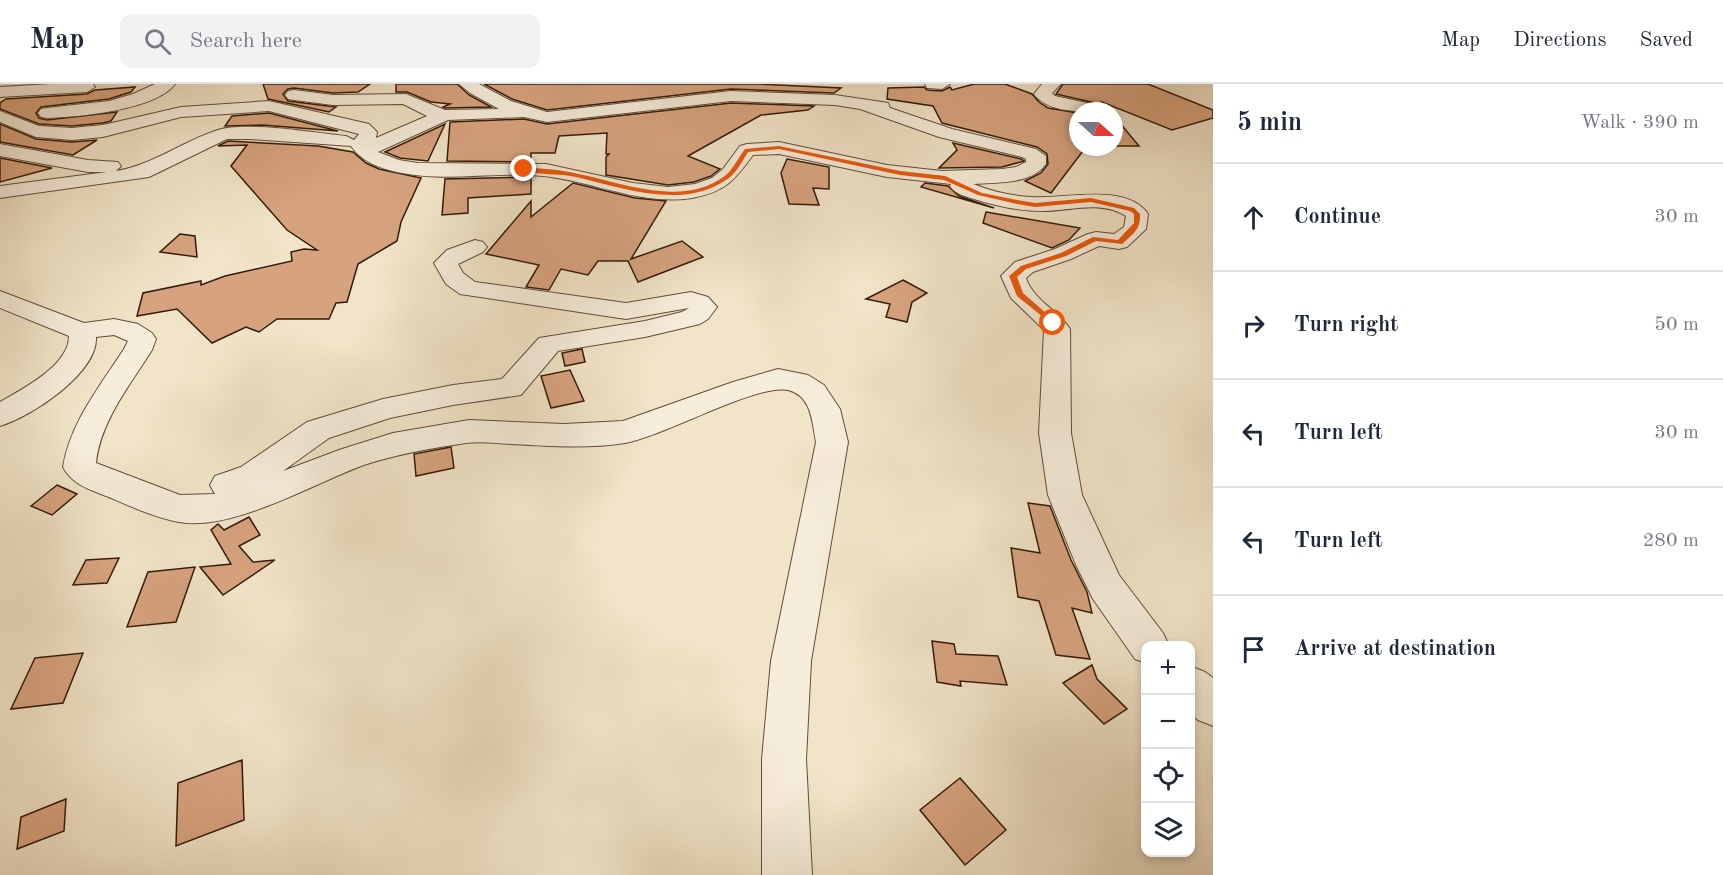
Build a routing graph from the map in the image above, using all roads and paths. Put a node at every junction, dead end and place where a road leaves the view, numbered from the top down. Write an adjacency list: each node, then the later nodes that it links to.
1 (167, 84): 12 (street)
2 (467, 84): 15 (street)
3 (933, 84): 4 (street)
4 (942, 84)
5 (1053, 84): 10 (street)
6 (104, 85): 8 (street)
7 (671, 85): 14 (street)
8 (0, 92)
9 (860, 103): 14 (street); 16 (street); 20 (street)
10 (1069, 104)
11 (232, 108): 12 (street); 13 (street); 17 (street)
12 (0, 114)
13 (445, 115): 15 (street); 17 (street)
14 (577, 115): 15 (street)
15 (537, 116)
16 (955, 117)
17 (364, 146): 19 (street); 20 (street)
18 (0, 150): 19 (street)
19 (165, 162): 21 (street)
20 (945, 178): 27 (street)
21 (0, 192)
22 (475, 247): 26 (street)
23 (0, 299): 24 (street)
24 (82, 332): 25 (street); 26 (street)
25 (0, 415)
26 (106, 482): 30 (street)
27 (1146, 641)
28 (1195, 689): 29 (street)
29 (1213, 705)
30 (787, 875)

